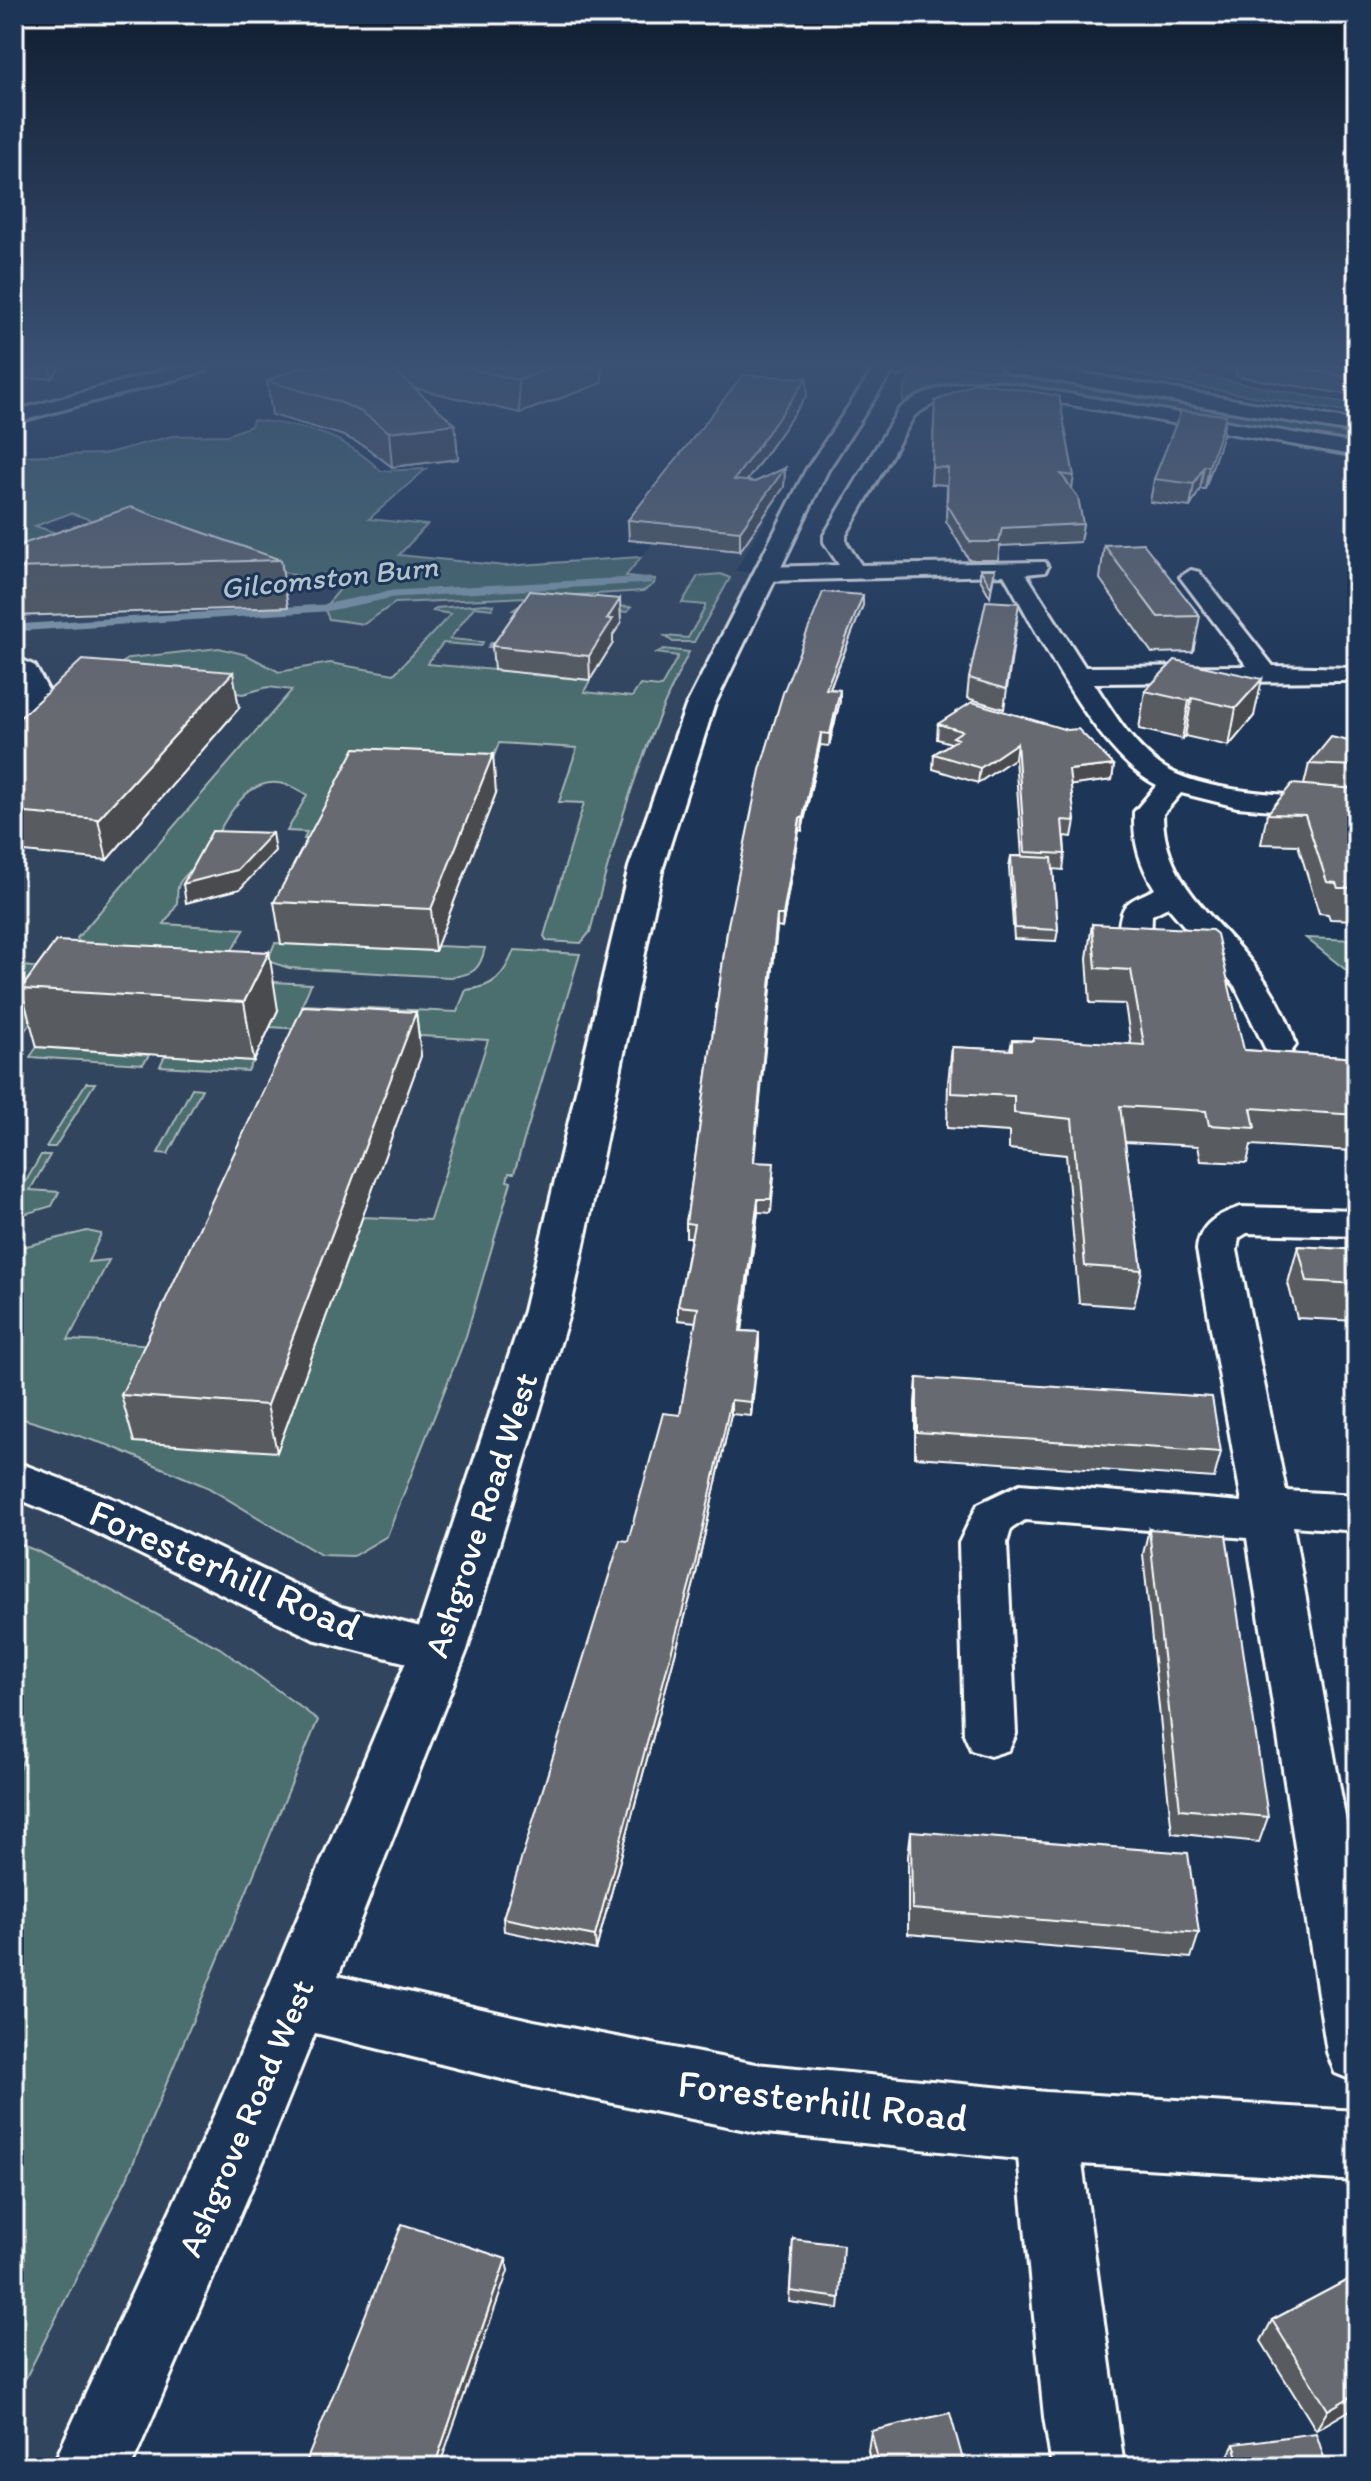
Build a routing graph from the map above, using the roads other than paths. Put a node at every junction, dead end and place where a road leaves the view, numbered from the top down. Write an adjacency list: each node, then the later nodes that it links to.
1 (811, 483): 4 (street, Ashgrove Road West)
2 (865, 483): 3 (street)
3 (855, 573): 4 (street); 9 (street)
4 (764, 574): 20 (street, Ashgrove Road West)
5 (1191, 577): 7 (street)
6 (14, 664): 10 (street)
7 (1265, 673): 8 (street); 9 (street)
8 (1345, 673)
9 (1077, 675): 11 (street)
10 (14, 719)
11 (1175, 783): 12 (street); 13 (street)
12 (1357, 808)
13 (1173, 892): 14 (street); 15 (street)
14 (1135, 941)
15 (1279, 1045)
16 (1357, 1223): 19 (street)
17 (14, 1478): 20 (street, Foresterhill Road)
18 (1357, 1513): 19 (street)
19 (1267, 1514): 21 (street); 23 (street)
20 (439, 1650): 22 (street, Ashgrove Road West)
21 (990, 1734)
22 (298, 1998): 24 (street, Foresterhill Road); 26 (street, Ashgrove Road West)
23 (1357, 2052)
24 (1046, 2127): 25 (street, Foresterhill Road); 27 (street)
25 (1357, 2146)
26 (91, 2467)
27 (1088, 2467)

